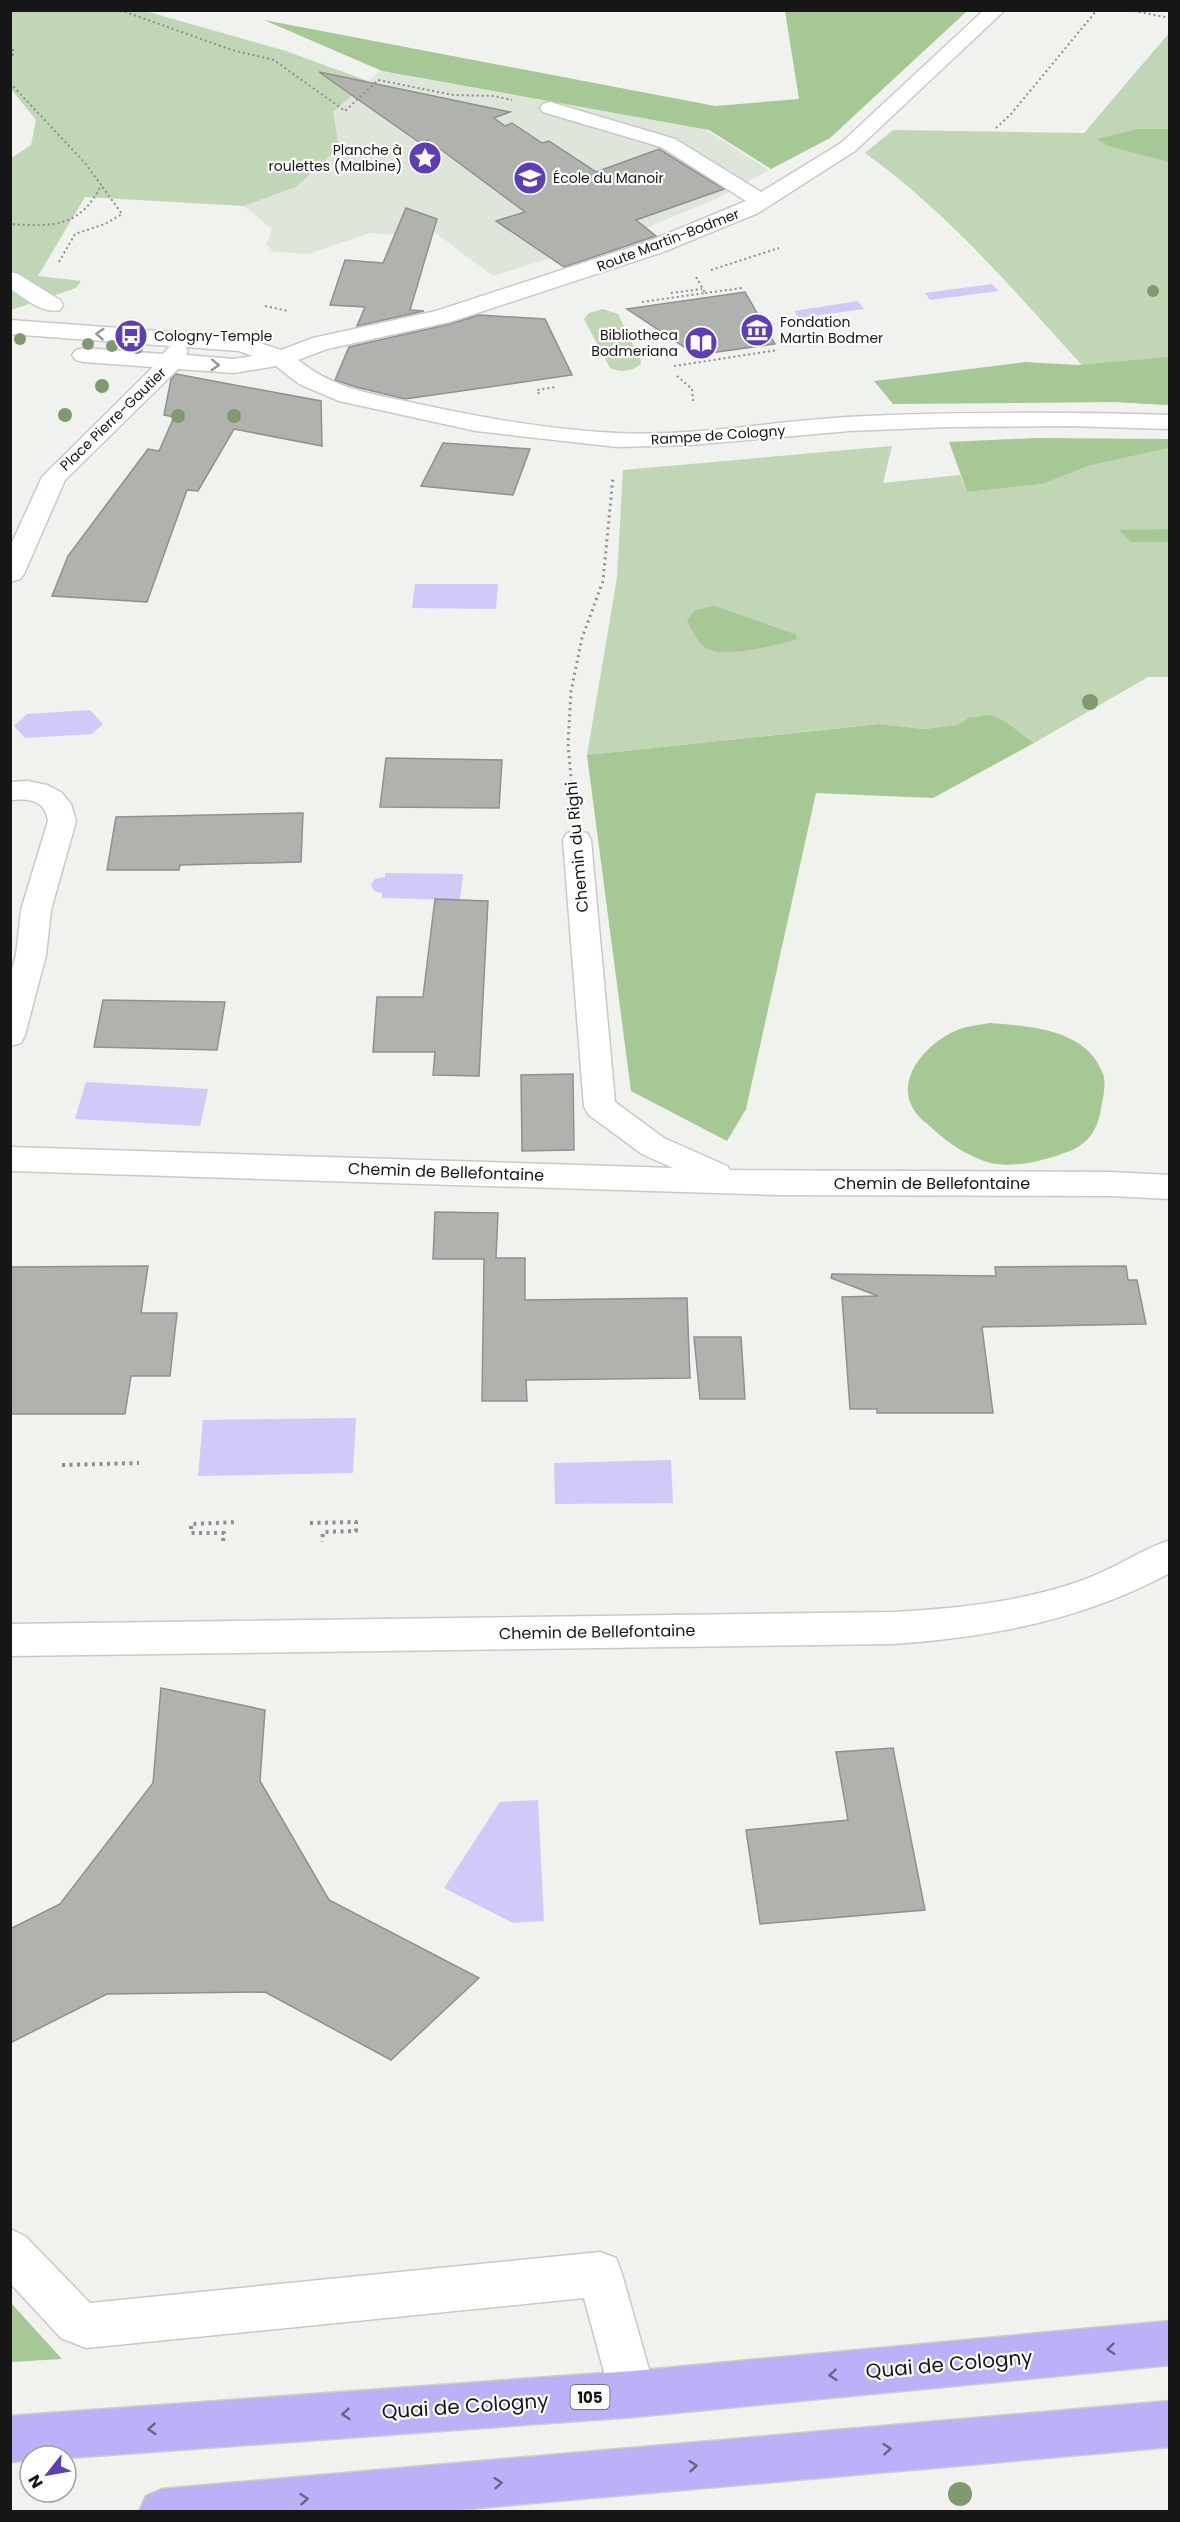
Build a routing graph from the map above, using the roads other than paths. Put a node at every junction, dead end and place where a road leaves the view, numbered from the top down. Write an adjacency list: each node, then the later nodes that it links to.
1 (996, 10): 3 (street, Route Martin-Bodmer)
2 (550, 108): 3 (street)
3 (762, 201): 9 (street, Route Martin-Bodmer)
4 (10, 279): 5 (street)
5 (52, 305)
6 (10, 327): 8 (street)
7 (181, 340): 8 (street, Rampe de Cologny, one-way to 8); 9 (street, Rampe de Cologny); 10 (street)
8 (33, 346): 10 (street, Route Martin-Bodmer)
9 (281, 358): 10 (street, Route Martin-Bodmer, one-way to 9); 11 (street, Rampe de Cologny)
10 (171, 363): 12 (street, Place Pierre-Gautier)
11 (1170, 422)
12 (11, 574)
13 (10, 791): 15 (street)
14 (577, 840): 17 (street, Chemin du Righi)
15 (10, 1035)
16 (10, 1159): 17 (street, Chemin de Bellefontaine)
17 (731, 1181): 18 (street, Chemin de Bellefontaine)
18 (1170, 1187)
19 (1170, 1555): 20 (street, Chemin de Bellefontaine)
20 (10, 1640)
21 (10, 2252): 23 (street)
22 (1170, 2343): 23 (main road, Quai de Cologny / 105, one-way to 23)
23 (633, 2394): 25 (main road, Quai de Cologny / 105, one-way to 25)
24 (1170, 2424): 26 (main road, one-way to 24)
25 (10, 2439)
26 (162, 2511)

